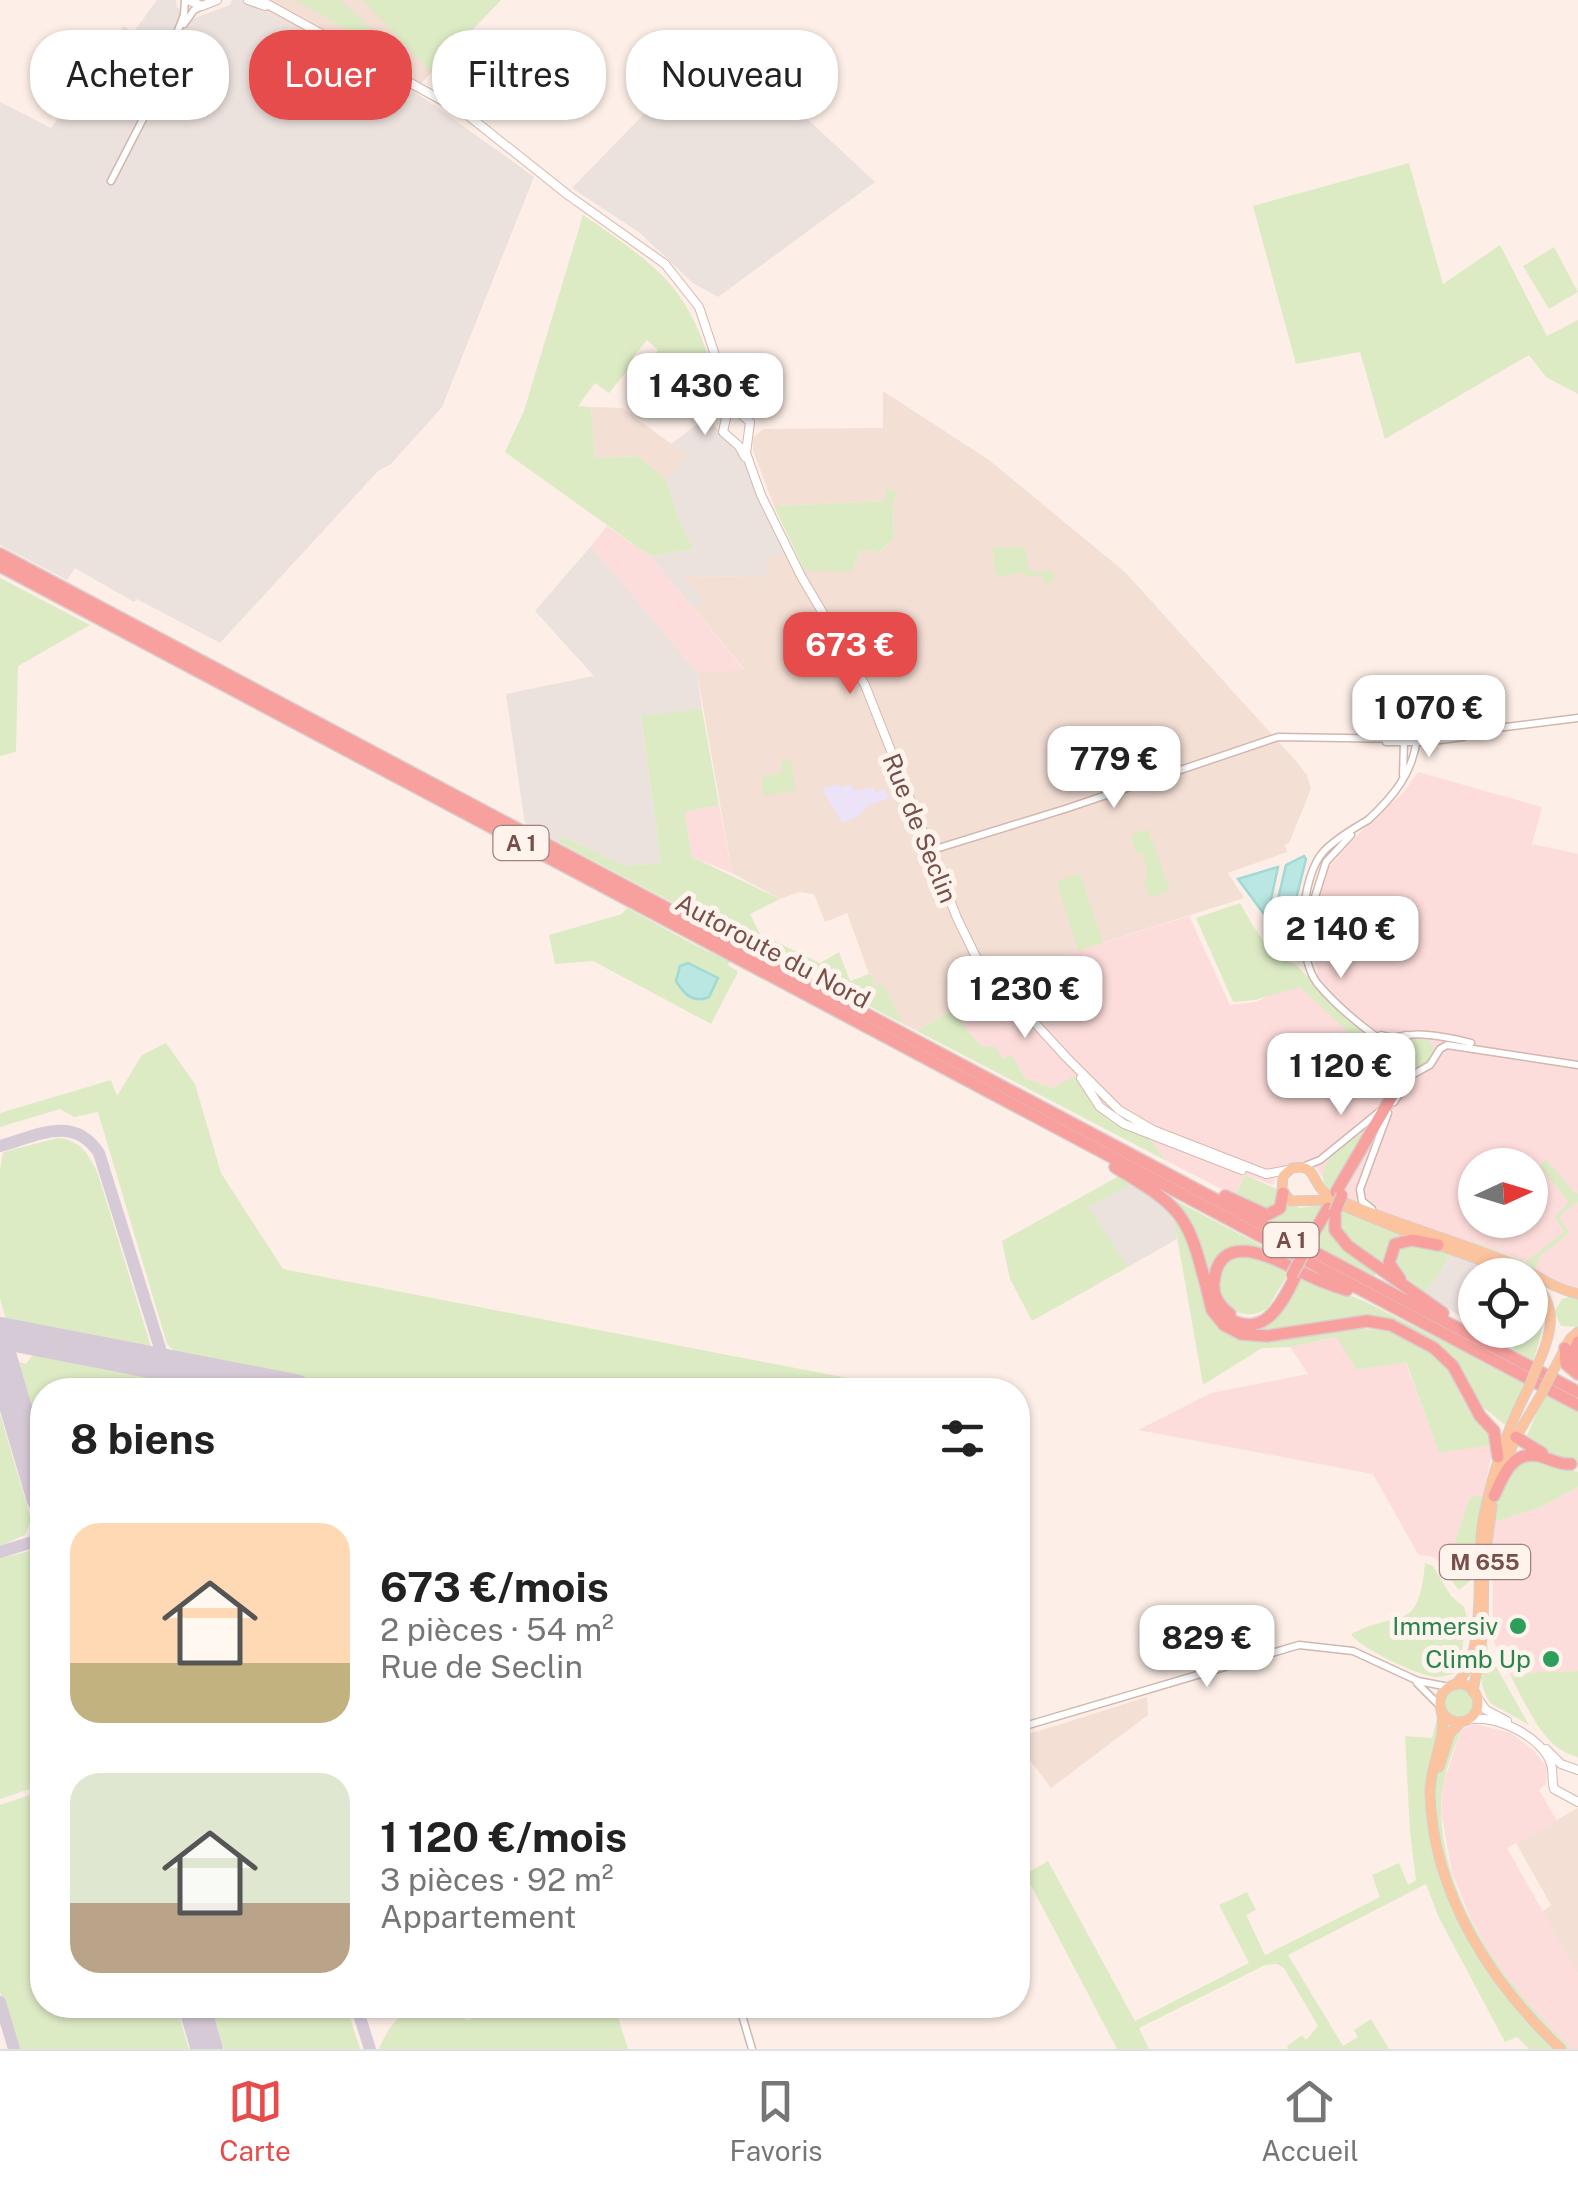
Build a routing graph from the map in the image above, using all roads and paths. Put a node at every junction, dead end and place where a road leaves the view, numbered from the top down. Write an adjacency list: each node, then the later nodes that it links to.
1 (186, 0): 5 (main road); 6 (street)
2 (217, 0): 5 (main road)
3 (248, 0): 11 (main road)
4 (260, 0): 10 (main road)
5 (202, 6): 7 (street)
6 (178, 30)
7 (181, 30)
8 (142, 120): 9 (street)
9 (111, 181)
10 (740, 414): 11 (main road); 12 (main road)
11 (725, 419): 13 (main road)
12 (747, 436): 13 (main road); 14 (main road, Rue de Seclin)
13 (732, 441): 14 (main road, Rue de Seclin)
14 (752, 470): 21 (main road, Rue de Seclin)
15 (0, 554): 33 (highway, Autoroute du Nord / A 1)
16 (0, 566): 32 (highway, Autoroute du Nord / A 1)
17 (1578, 718): 18 (street)
18 (1417, 740): 19 (street); 20 (street)
19 (1404, 741): 20 (street); 21 (street)
20 (1402, 781): 22 (street)
21 (929, 850): 26 (main road, Rue de Seclin)
22 (1365, 1026): 23 (street); 27 (street)
23 (1408, 1035): 24 (street); 27 (street)
24 (1430, 1036): 25 (street); 28 (street)
25 (1436, 1056): 28 (street); 29 (street)
26 (1066, 1058): 35 (main road, Rue de Seclin); 37 (main road, Rue de Seclin)
27 (1401, 1058): 29 (street); 30 (street)
28 (1578, 1063)
29 (1420, 1070): 31 (street)
30 (1392, 1096): 34 (street); 38 (highway)
31 (1385, 1117): 38 (highway); 41 (street)
32 (1080, 1140): 44 (highway); 49 (highway, Autoroute du Nord / A 1)
33 (1114, 1145): 37 (highway); 52 (highway, Autoroute du Nord / A 1)
34 (1304, 1167): 35 (main road); 36 (main road)
35 (1288, 1170): 37 (main road)
36 (1317, 1180): 39 (main road); 41 (main road)
37 (1282, 1191): 39 (main road)
38 (1341, 1191): 40 (highway, bridge)
39 (1310, 1199): 42 (main road)
40 (1331, 1210): 45 (highway, bridge); 46 (highway)
41 (1404, 1227): 47 (main road)
42 (1438, 1245): 43 (main road); 46 (highway)
43 (1475, 1258)
44 (1202, 1270): 45 (highway); 62 (highway)
45 (1294, 1276): 49 (highway)
46 (1412, 1293): 51 (highway)
47 (1574, 1293): 50 (main road)
48 (1548, 1298): 50 (main road)
49 (1377, 1299): 61 (highway, Autoroute du Nord / A 1)
50 (1550, 1314): 53 (main road); 58 (main road)
51 (1458, 1323)
52 (1458, 1327)
53 (1578, 1332): 57 (main road, M 655)
54 (1578, 1342): 59 (highway)
55 (1497, 1348): 60 (highway, Autoroute du Nord / A 1)
56 (1542, 1348): 58 (main road)
57 (1565, 1348): 59 (highway); 63 (main road, M 655, bridge)
58 (1538, 1364): 63 (main road, bridge)
59 (1578, 1372)
60 (1578, 1392)
61 (1578, 1405)
62 (1479, 1411): 63 (highway); 64 (highway)
63 (1512, 1434): 64 (main road, M 655); 65 (highway); 66 (main road, M 655)
64 (1498, 1458): 68 (main road, M 655)
65 (1575, 1465): 66 (highway)
66 (1494, 1496): 69 (main road, M 655)
67 (1399, 1672): 68 (street); 70 (street); 72 (street)
68 (1451, 1686): 69 (main road); 70 (main road)
69 (1474, 1694): 71 (main road); 73 (main road)
70 (1441, 1708): 71 (main road); 79 (main road)
71 (1464, 1721): 75 (main road); 79 (main road)
72 (1030, 1724)
73 (1566, 1765): 74 (main road); 75 (main road)
74 (1578, 1770)
75 (1552, 1776): 77 (main road)
76 (1578, 1790): 77 (main road)
77 (1568, 1795): 78 (main road)
78 (1578, 1802)
79 (1437, 1839): 82 (main road)
80 (743, 2018): 81 (street)
81 (752, 2048)
82 (1560, 2049)

